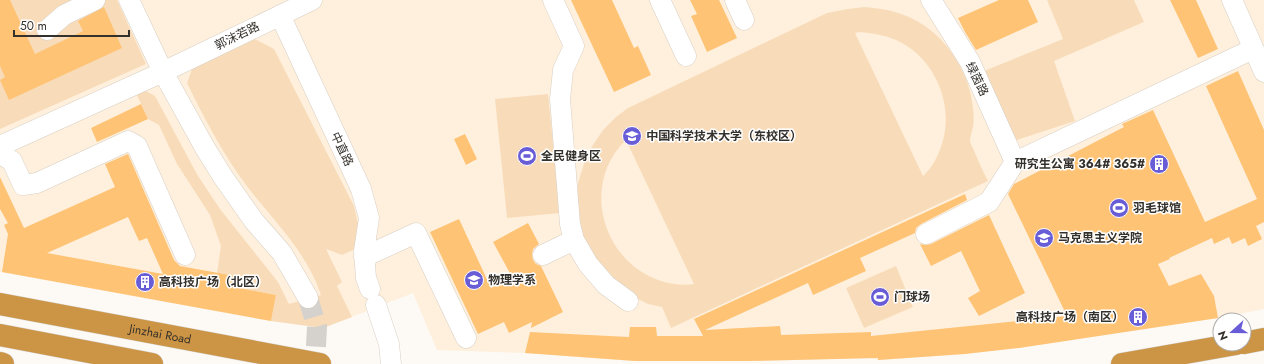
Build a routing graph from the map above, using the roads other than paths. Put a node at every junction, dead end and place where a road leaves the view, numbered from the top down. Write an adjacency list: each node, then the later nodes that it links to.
1 (95, 0): 11 (street)
2 (129, 0): 14 (street)
3 (312, 0): 9 (street, 郭沫若路)
4 (553, 0): 20 (street)
5 (660, 0): 13 (street)
6 (734, 0): 10 (street)
7 (931, 0): 18 (street, 绿茵路)
8 (1232, 0): 12 (street)
9 (280, 15): 14 (street, 郭沫若路); 23 (street, 中直路)
10 (744, 20)
11 (47, 30)
12 (1253, 49): 15 (street); 18 (street)
13 (686, 56)
14 (163, 72): 16 (street, 郭沫若路); 24 (street)
15 (1264, 72)
16 (0, 146)
17 (0, 154): 21 (street)
18 (1015, 162): 19 (street)
19 (926, 234)
20 (574, 240): 22 (street); 25 (street)
21 (185, 255)
22 (543, 255)
23 (364, 257): 28 (street); 36 (street, 中直路)
24 (308, 298)
25 (628, 301)
26 (0, 304): 35 (highway, Jinzhai Road)
27 (0, 335): 34 (highway)
28 (466, 338)
29 (1264, 339): 30 (highway)
30 (1252, 341)
31 (1212, 348): 37 (highway)
32 (0, 363): 33 (highway)
33 (3, 364)
34 (152, 364)
35 (320, 364)
36 (391, 364)
37 (1122, 364)

